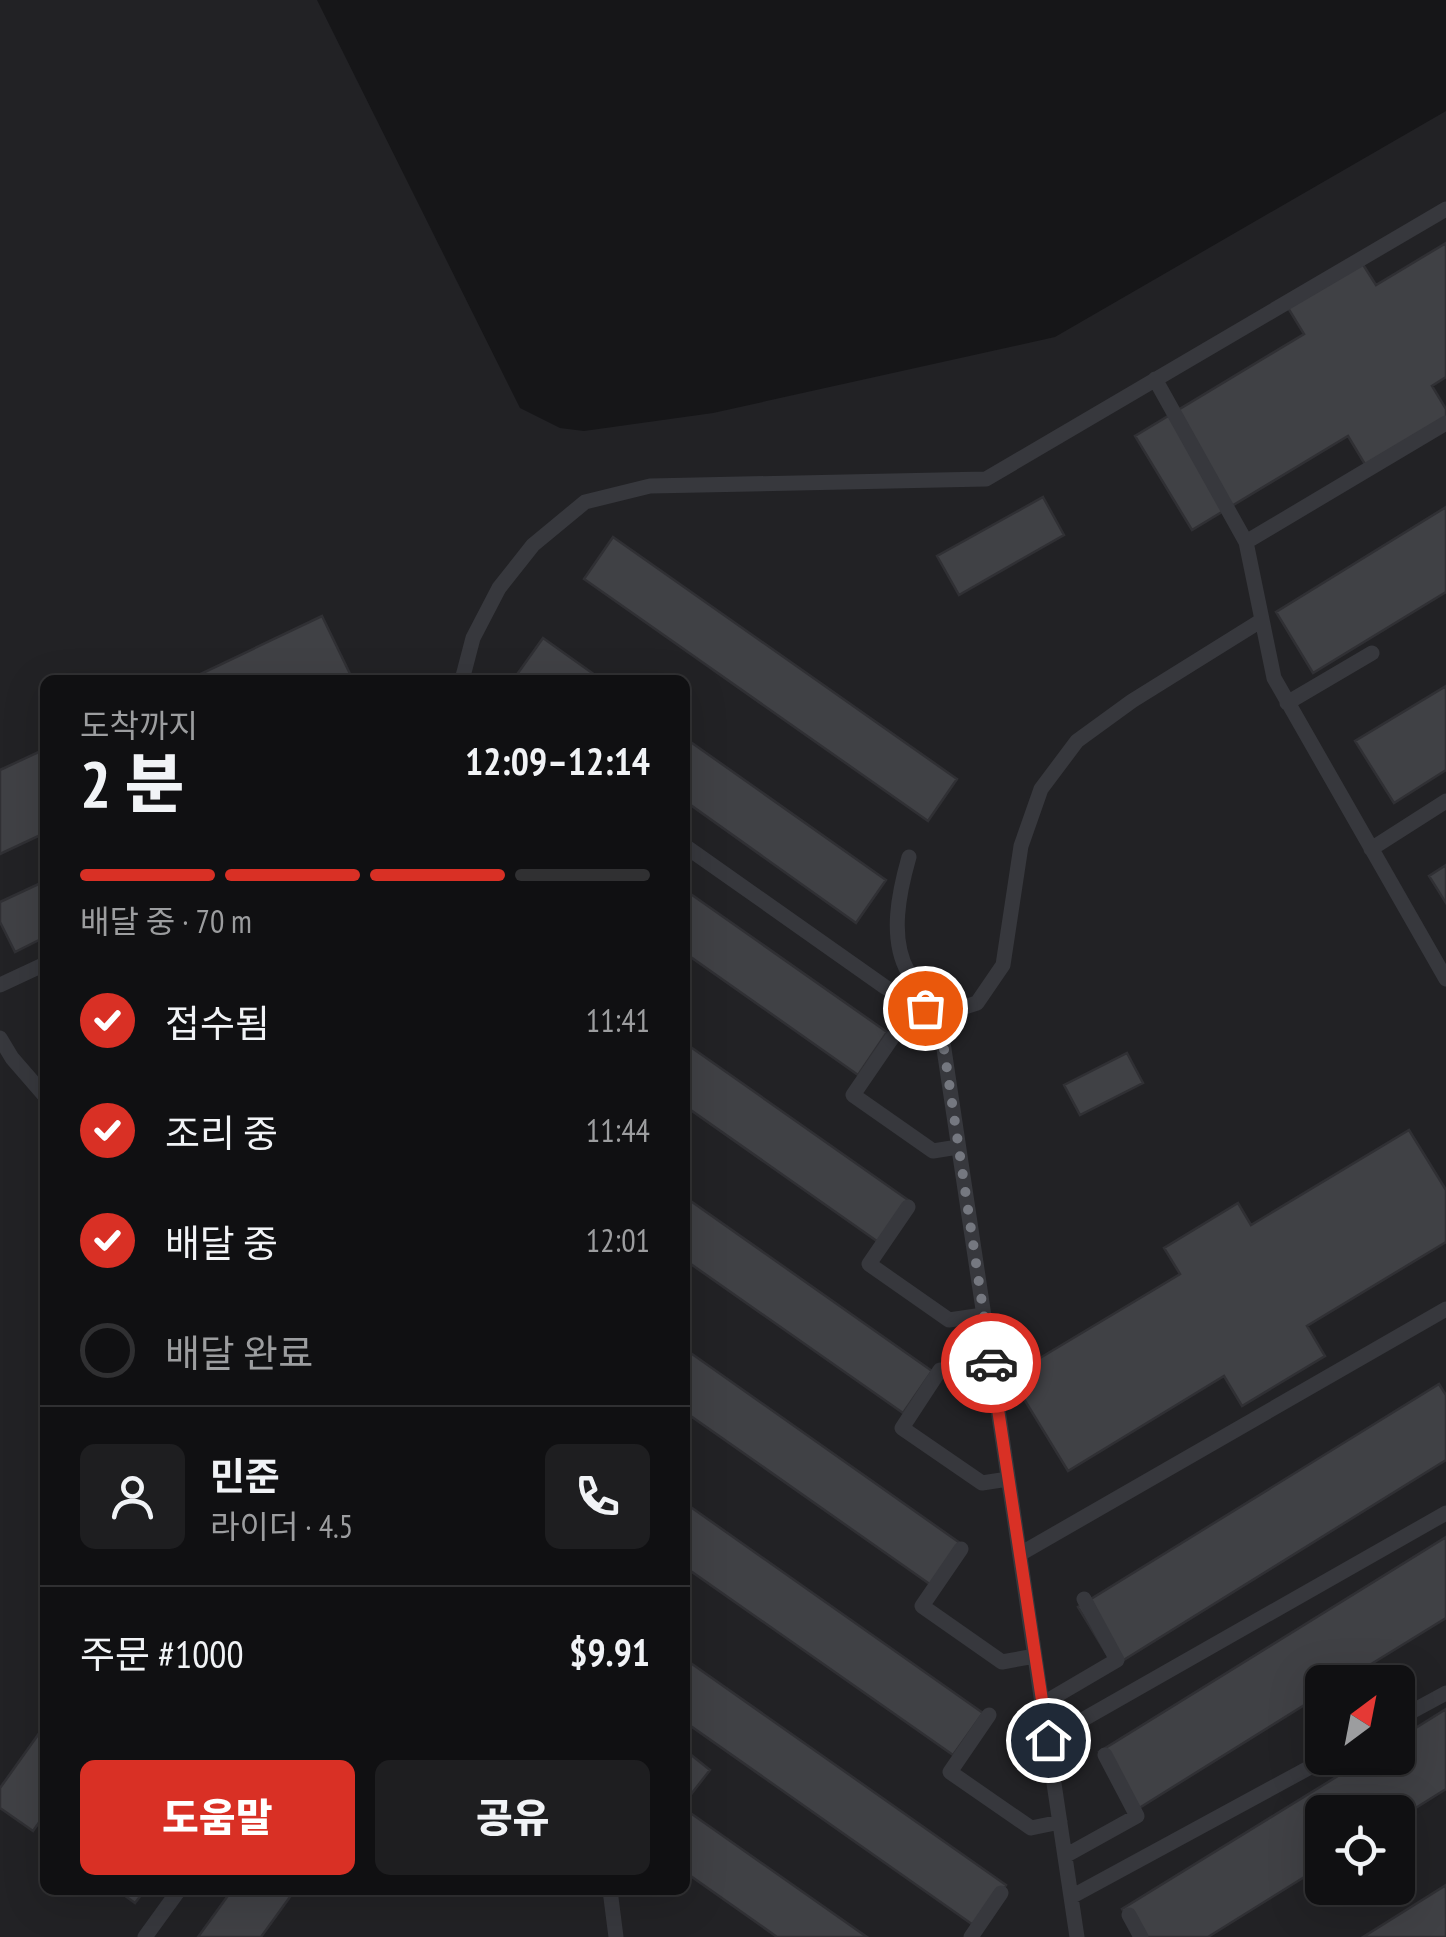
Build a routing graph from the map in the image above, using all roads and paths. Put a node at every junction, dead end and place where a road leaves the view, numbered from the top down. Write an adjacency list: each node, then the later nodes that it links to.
1 (1446, 209): 2 (lane)
2 (1156, 379): 4 (lane); 7 (lane)
3 (1446, 423): 4 (lane)
4 (1246, 542): 5 (lane)
5 (1262, 620): 8 (lane); 16 (lane)
6 (1372, 653): 8 (lane)
7 (463, 675)
8 (1287, 703): 10 (lane)
9 (1446, 801): 10 (lane)
10 (1370, 848): 14 (lane)
11 (690, 850): 16 (lane)
12 (909, 857): 16 (lane)
13 (40, 966): 15 (lane)
14 (1445, 977)
15 (0, 986)
16 (938, 1009): 20 (lane)
17 (0, 1038): 19 (lane)
18 (892, 1038): 20 (lane)
19 (40, 1090)
20 (958, 1146): 23 (lane)
21 (908, 1207): 23 (lane)
22 (1446, 1309): 28 (lane)
23 (984, 1314): 25 (lane)
24 (940, 1370): 25 (lane)
25 (1008, 1479): 28 (lane)
26 (1446, 1512): 35 (lane)
27 (961, 1549): 30 (lane)
28 (1020, 1554): 30 (lane)
29 (1084, 1599): 32 (lane)
30 (1035, 1656): 32 (lane)
31 (1446, 1693): 33 (lane)
32 (1042, 1704): 35 (lane)
33 (1415, 1710)
34 (989, 1715): 38 (lane)
35 (1048, 1740): 38 (lane)
36 (1105, 1755): 39 (lane)
37 (1305, 1770): 43 (lane)
38 (1060, 1822): 39 (lane)
39 (1065, 1856): 43 (lane)
40 (1001, 1893): 47 (lane)
41 (175, 1895): 45 (lane)
42 (611, 1895): 46 (lane)
43 (1071, 1897): 48 (lane)
44 (1129, 1915): 49 (lane)
45 (145, 1937)
46 (616, 1937)
47 (971, 1937)
48 (1077, 1937)
49 (1140, 1937)

